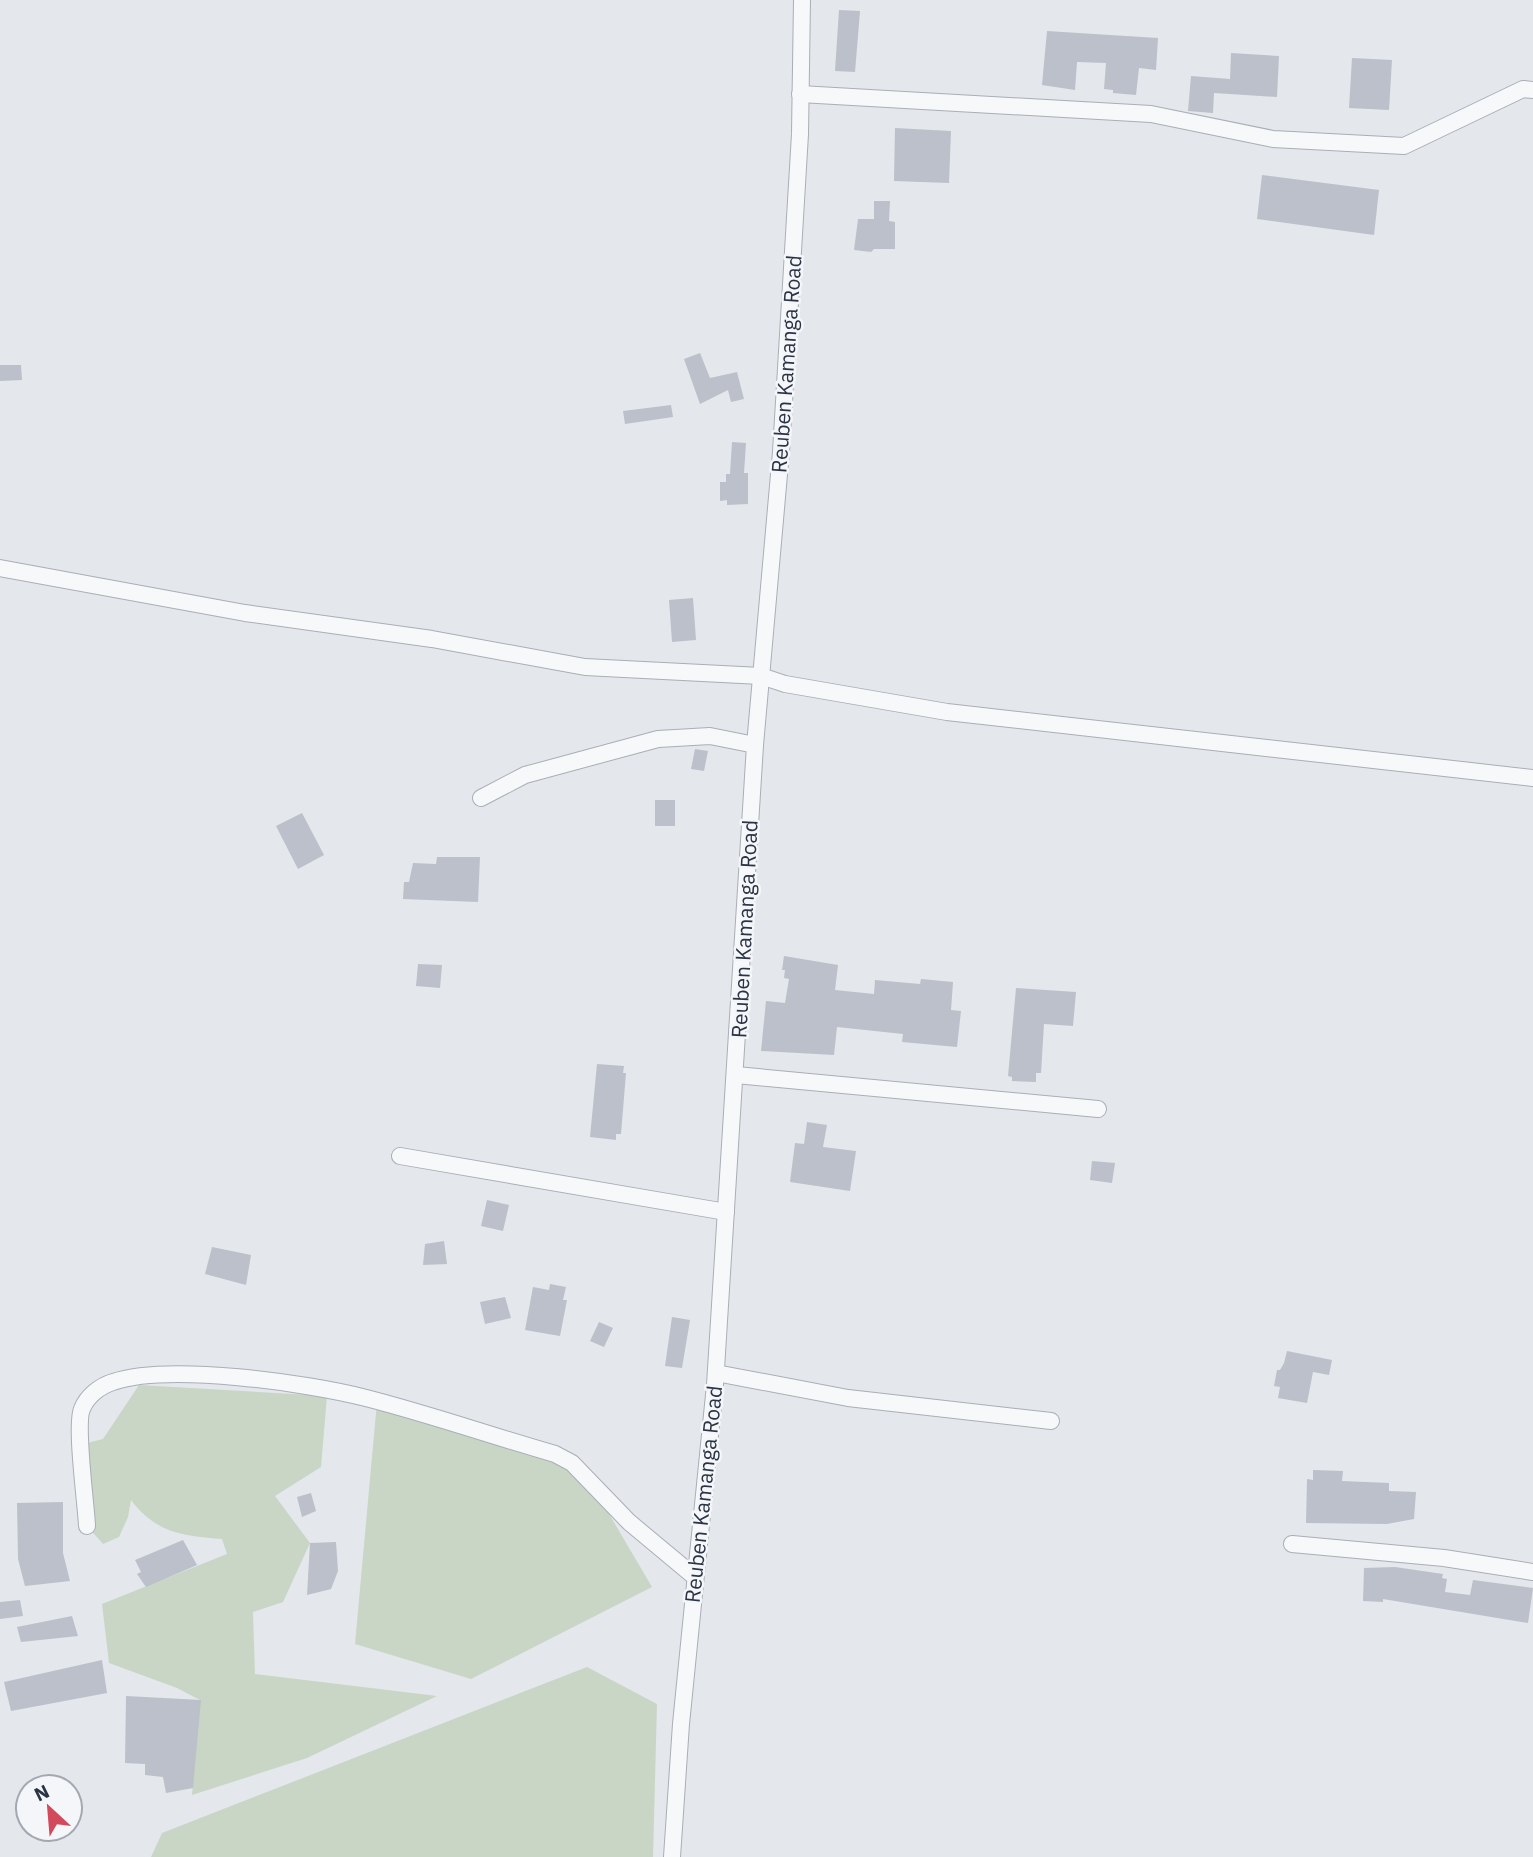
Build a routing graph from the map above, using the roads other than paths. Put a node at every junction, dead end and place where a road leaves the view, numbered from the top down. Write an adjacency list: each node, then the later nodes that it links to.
1 (802, 0): 3 (street, Reuben Kamanga Road)
2 (1533, 90): 3 (street)
3 (800, 94): 5 (street, Reuben Kamanga Road)
4 (0, 568): 5 (street)
5 (761, 676): 6 (street, Reuben Kamanga Road); 7 (street)
6 (755, 745): 8 (street); 9 (street, Reuben Kamanga Road)
7 (1533, 778)
8 (481, 798)
9 (736, 1075): 10 (street); 12 (street, Reuben Kamanga Road)
10 (1098, 1109)
11 (400, 1156): 12 (street)
12 (726, 1212): 13 (street, Reuben Kamanga Road)
13 (716, 1373): 14 (street); 18 (street, Reuben Kamanga Road)
14 (1051, 1421)
15 (87, 1525): 18 (street)
16 (1292, 1544): 17 (street)
17 (1533, 1572)
18 (695, 1577): 19 (street, Reuben Kamanga Road)
19 (672, 1857)

